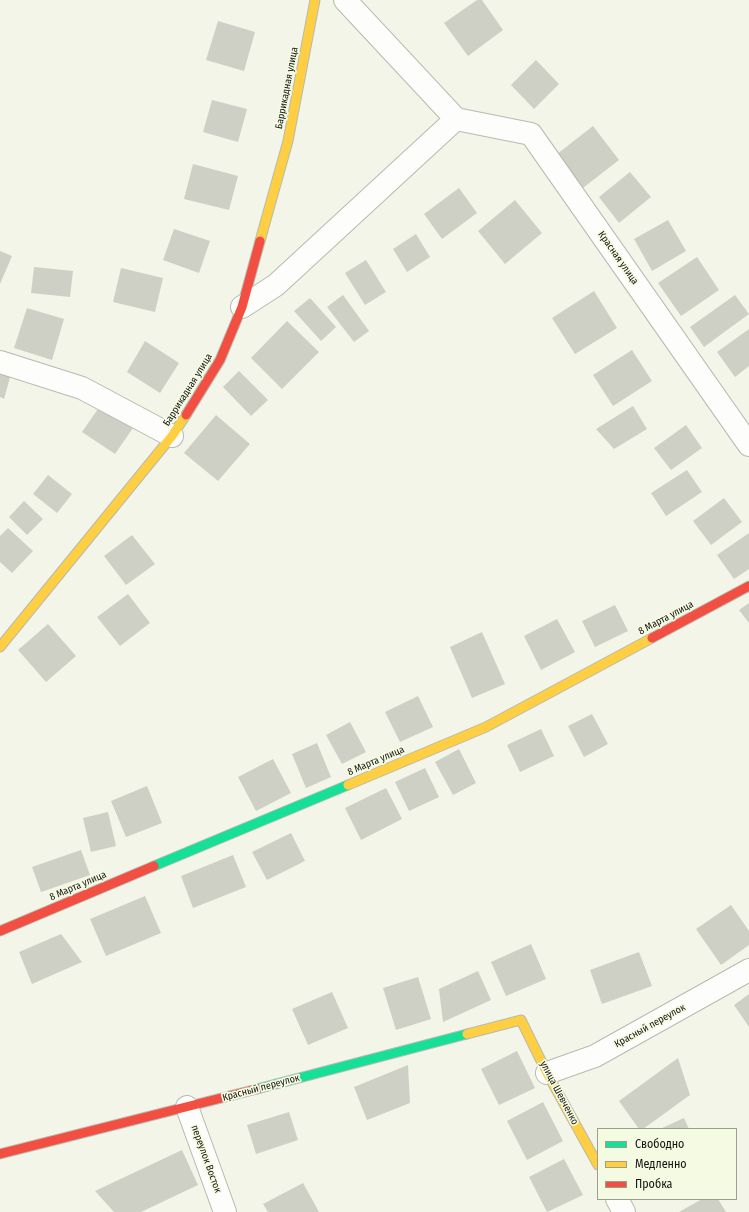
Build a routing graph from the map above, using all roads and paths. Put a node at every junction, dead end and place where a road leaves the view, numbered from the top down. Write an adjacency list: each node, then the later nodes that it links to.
1 (315, 0): 4 (street, Баррикадная улица)
2 (345, 0): 3 (street)
3 (456, 119): 4 (street); 7 (street, Красная улица)
4 (242, 307): 6 (street, Баррикадная улица)
5 (0, 362): 6 (street)
6 (172, 436): 9 (street, Баррикадная улица)
7 (749, 445)
8 (749, 586): 10 (street, 8 Марта улица)
9 (0, 647)
10 (0, 931)
11 (749, 970): 13 (street, Красный переулок)
12 (521, 1020): 13 (street, улица Шевченко); 14 (street, Красный переулок)
13 (548, 1074): 16 (street, улица Шевченко)
14 (187, 1107): 15 (street, Красный переулок); 18 (street, переулок Восток)
15 (0, 1154)
16 (597, 1163)
17 (618, 1200): 19 (street)
18 (225, 1212)
19 (624, 1212)

